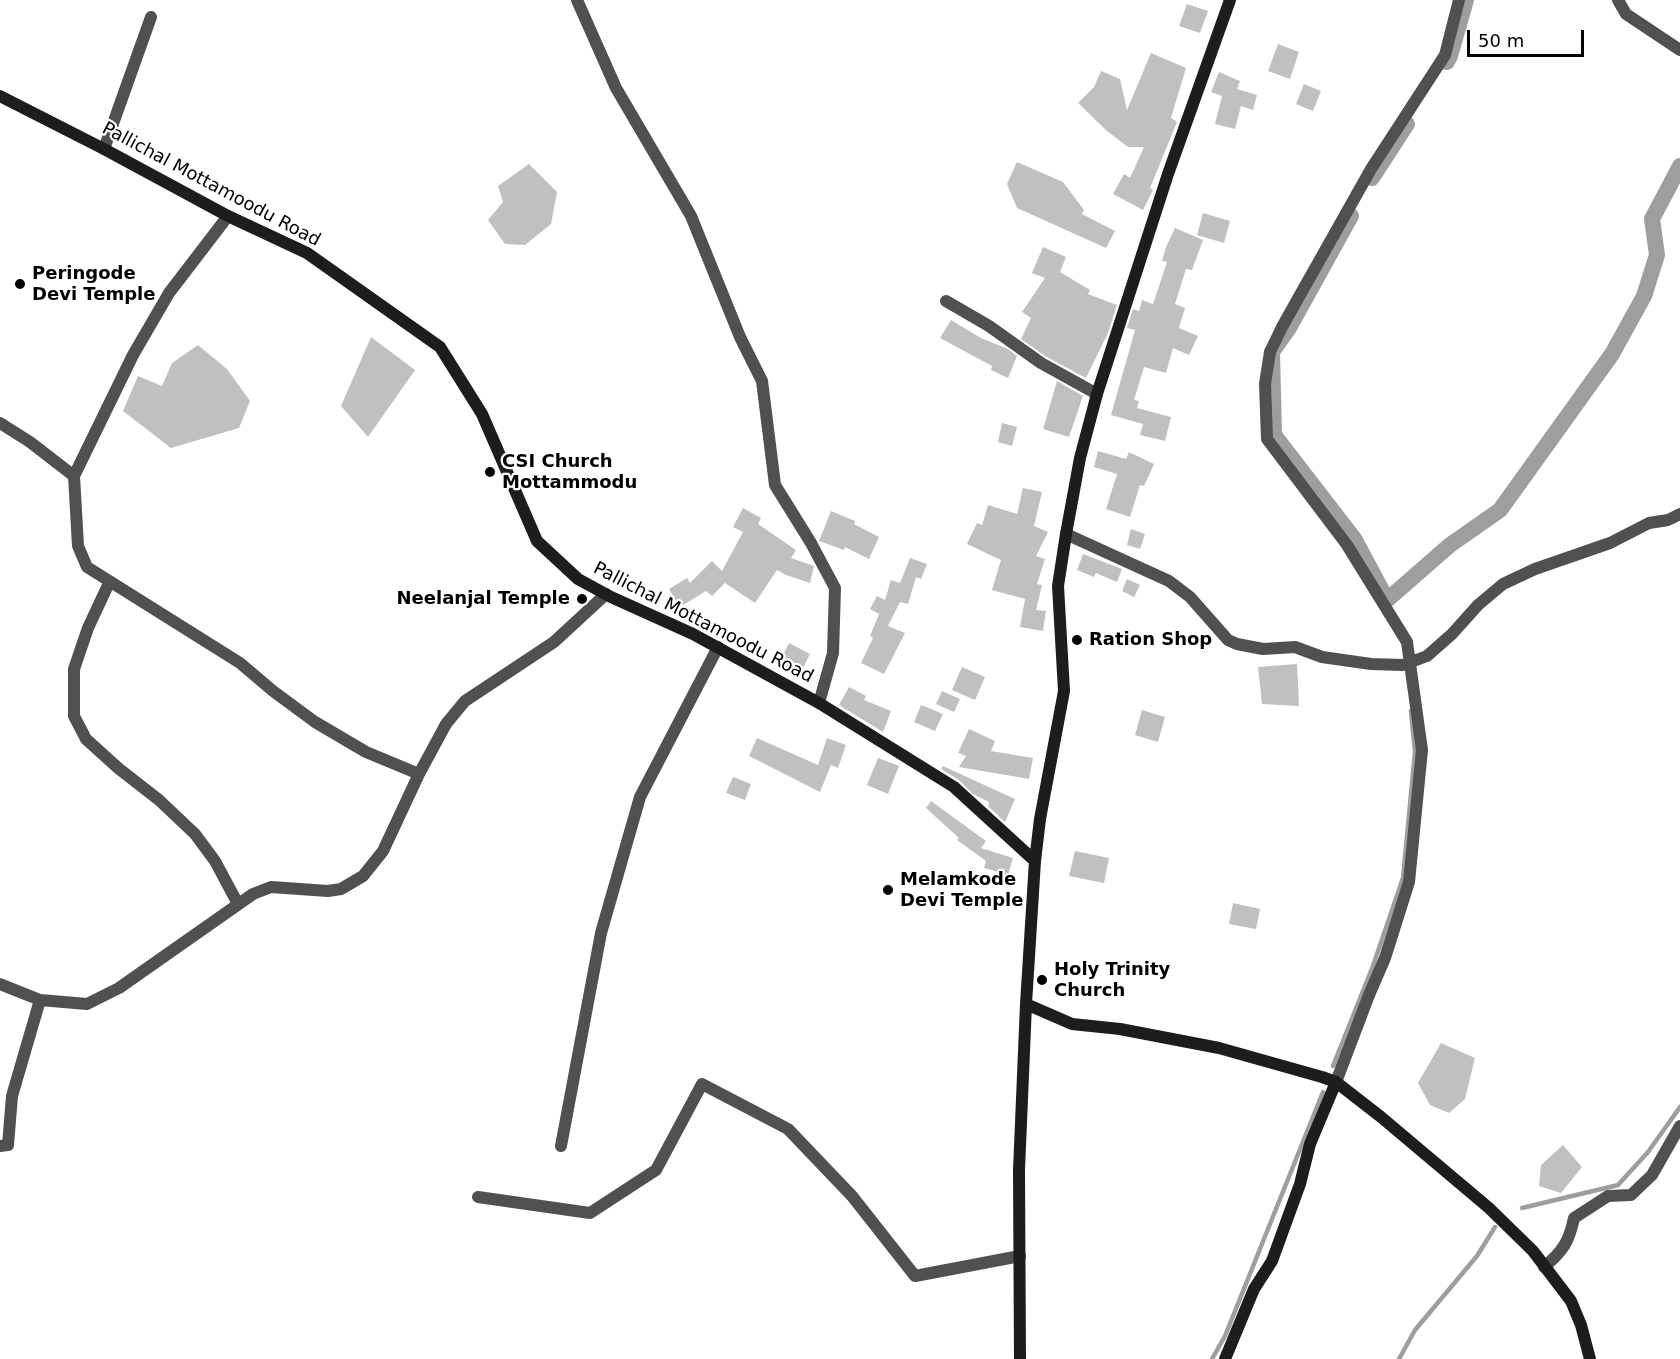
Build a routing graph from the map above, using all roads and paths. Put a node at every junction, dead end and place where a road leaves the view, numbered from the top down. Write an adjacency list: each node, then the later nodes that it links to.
1 (577, 0): 20 (street)
2 (1230, 0): 11 (street)
3 (1459, 0): 19 (street)
4 (1618, 0): 6 (street)
5 (151, 17): 8 (street)
6 (1680, 50)
7 (0, 96): 8 (street, Pallichal Mottamoodu Road)
8 (104, 149): 9 (street, Pallichal Mottamoodu Road)
9 (228, 216): 13 (street); 17 (street, Pallichal Mottamoodu Road)
10 (946, 301): 11 (street)
11 (1097, 394): 15 (street)
12 (0, 423): 13 (street)
13 (74, 476): 16 (street)
14 (1680, 514): 19 (street)
15 (1065, 534): 19 (street); 22 (street)
16 (109, 583): 21 (street); 23 (street)
17 (606, 594): 18 (street, Pallichal Mottamoodu Road); 21 (street)
18 (718, 647): 20 (street, Pallichal Mottamoodu Road); 30 (street)
19 (1411, 662): 27 (street)
20 (819, 703): 22 (street, Pallichal Mottamoodu Road)
21 (419, 774): 23 (street)
22 (1035, 861): 26 (street)
23 (238, 904): 25 (street)
24 (0, 984): 25 (street)
25 (40, 1000): 29 (street)
26 (1026, 1004): 27 (street); 32 (street)
27 (1336, 1082): 33 (street); 36 (street)
28 (1680, 1126): 33 (street)
29 (0, 1146)
30 (561, 1146)
31 (478, 1197): 32 (street)
32 (1020, 1256): 35 (street)
33 (1544, 1267): 34 (street)
34 (1589, 1358)
35 (1020, 1359)
36 (1225, 1359)

